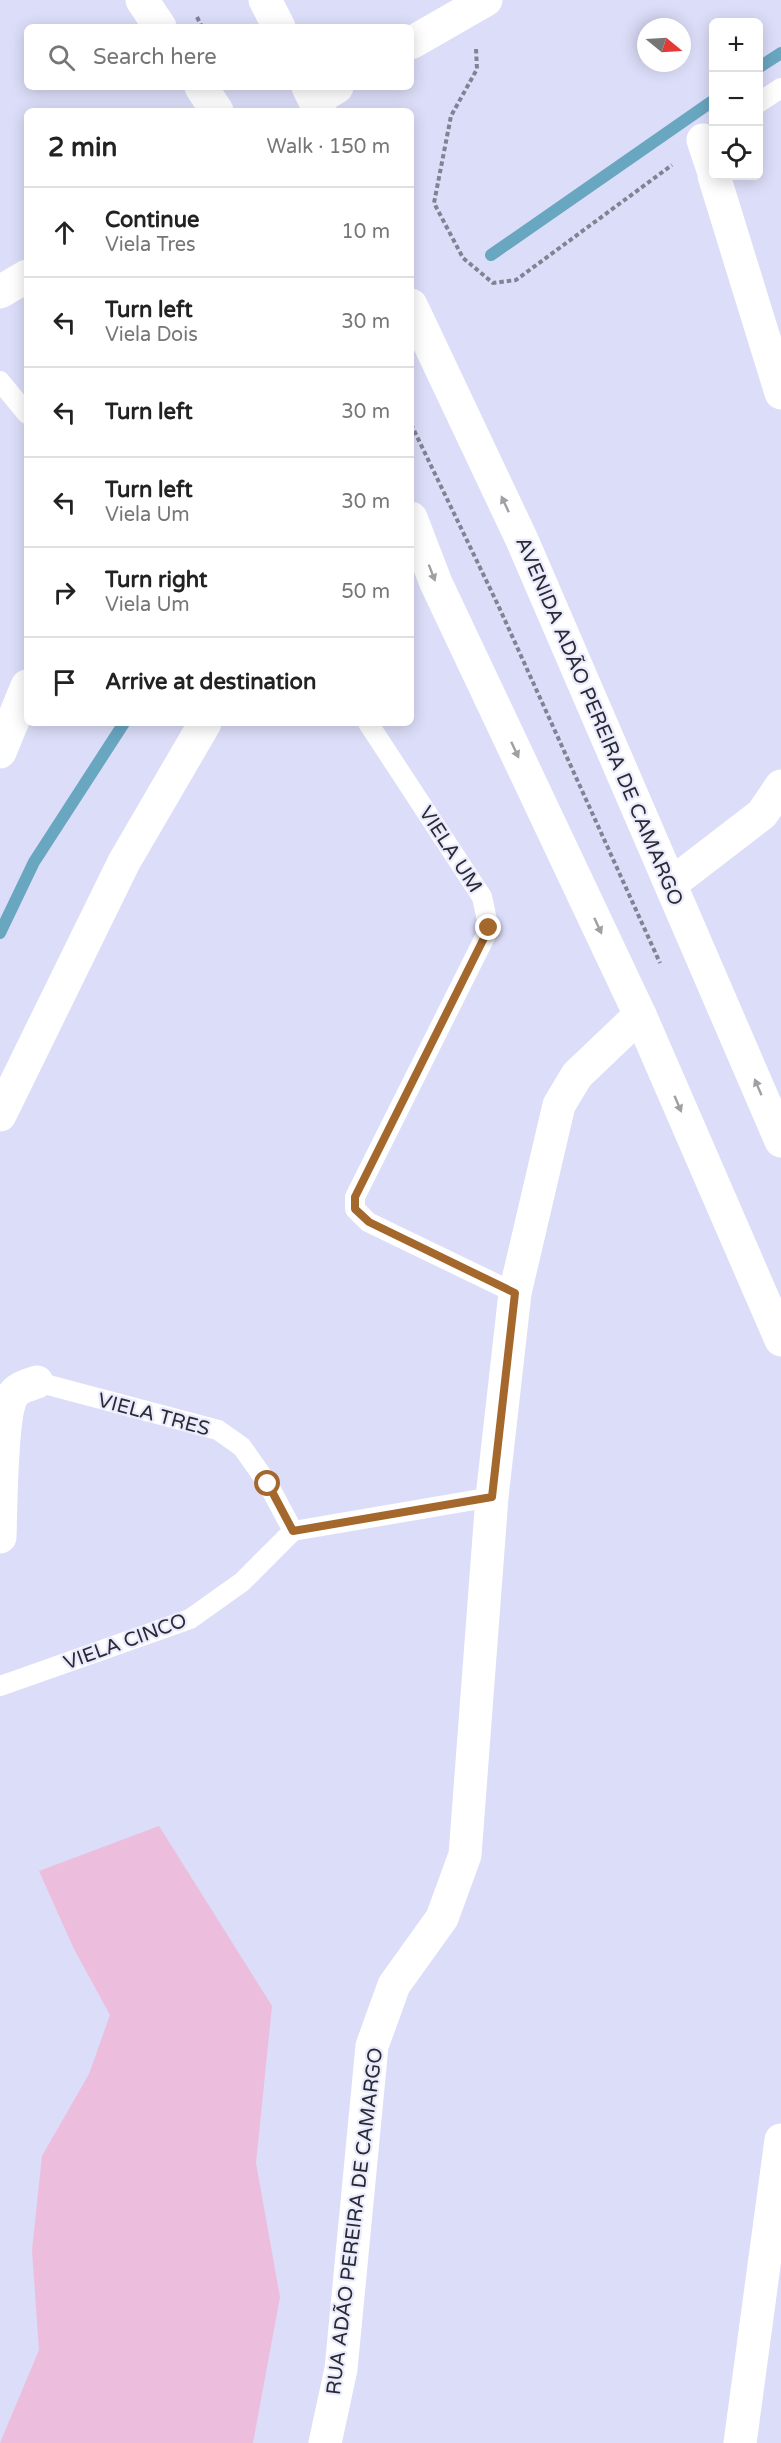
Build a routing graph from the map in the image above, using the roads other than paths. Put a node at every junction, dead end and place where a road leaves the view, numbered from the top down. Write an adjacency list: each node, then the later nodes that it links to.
1 (142, 0): 4 (street)
2 (265, 0): 5 (street)
3 (476, 5): 6 (street)
4 (158, 24)
5 (277, 24)
6 (414, 41)
7 (781, 88): 9 (lane)
8 (203, 90): 10 (street)
9 (763, 100)
10 (215, 108)
11 (716, 180): 16 (street)
12 (24, 278): 13 (street)
13 (0, 292)
14 (414, 311): 24 (street, AVENIDA ADÃO PEREIRA DE CAMARGO, one-way to 14)
15 (0, 381): 17 (lane)
16 (781, 393)
17 (24, 410)
18 (414, 526): 25 (street, one-way to 25)
19 (24, 693): 22 (street)
20 (203, 726): 26 (street)
21 (370, 726): 28 (lane, VIELA UM)
22 (0, 752)
23 (781, 786): 24 (street)
24 (671, 884): 27 (street, AVENIDA ADÃO PEREIRA DE CAMARGO, one-way to 24)
25 (640, 1015): 28 (street, RUA ADÃO PEREIRA DE CAMARGO); 29 (street, one-way to 29)
26 (0, 1115)
27 (781, 1141)
28 (515, 1293): 31 (street, RUA ADÃO PEREIRA DE CAMARGO)
29 (781, 1340)
30 (37, 1382): 32 (lane, VIELA TRES); 33 (street)
31 (492, 1497): 32 (lane); 36 (street, RUA ADÃO PEREIRA DE CAMARGO)
32 (293, 1531): 34 (lane, VIELA CINCO)
33 (0, 1537)
34 (0, 1686)
35 (781, 2140): 37 (street)
36 (325, 2443)
37 (740, 2443)

